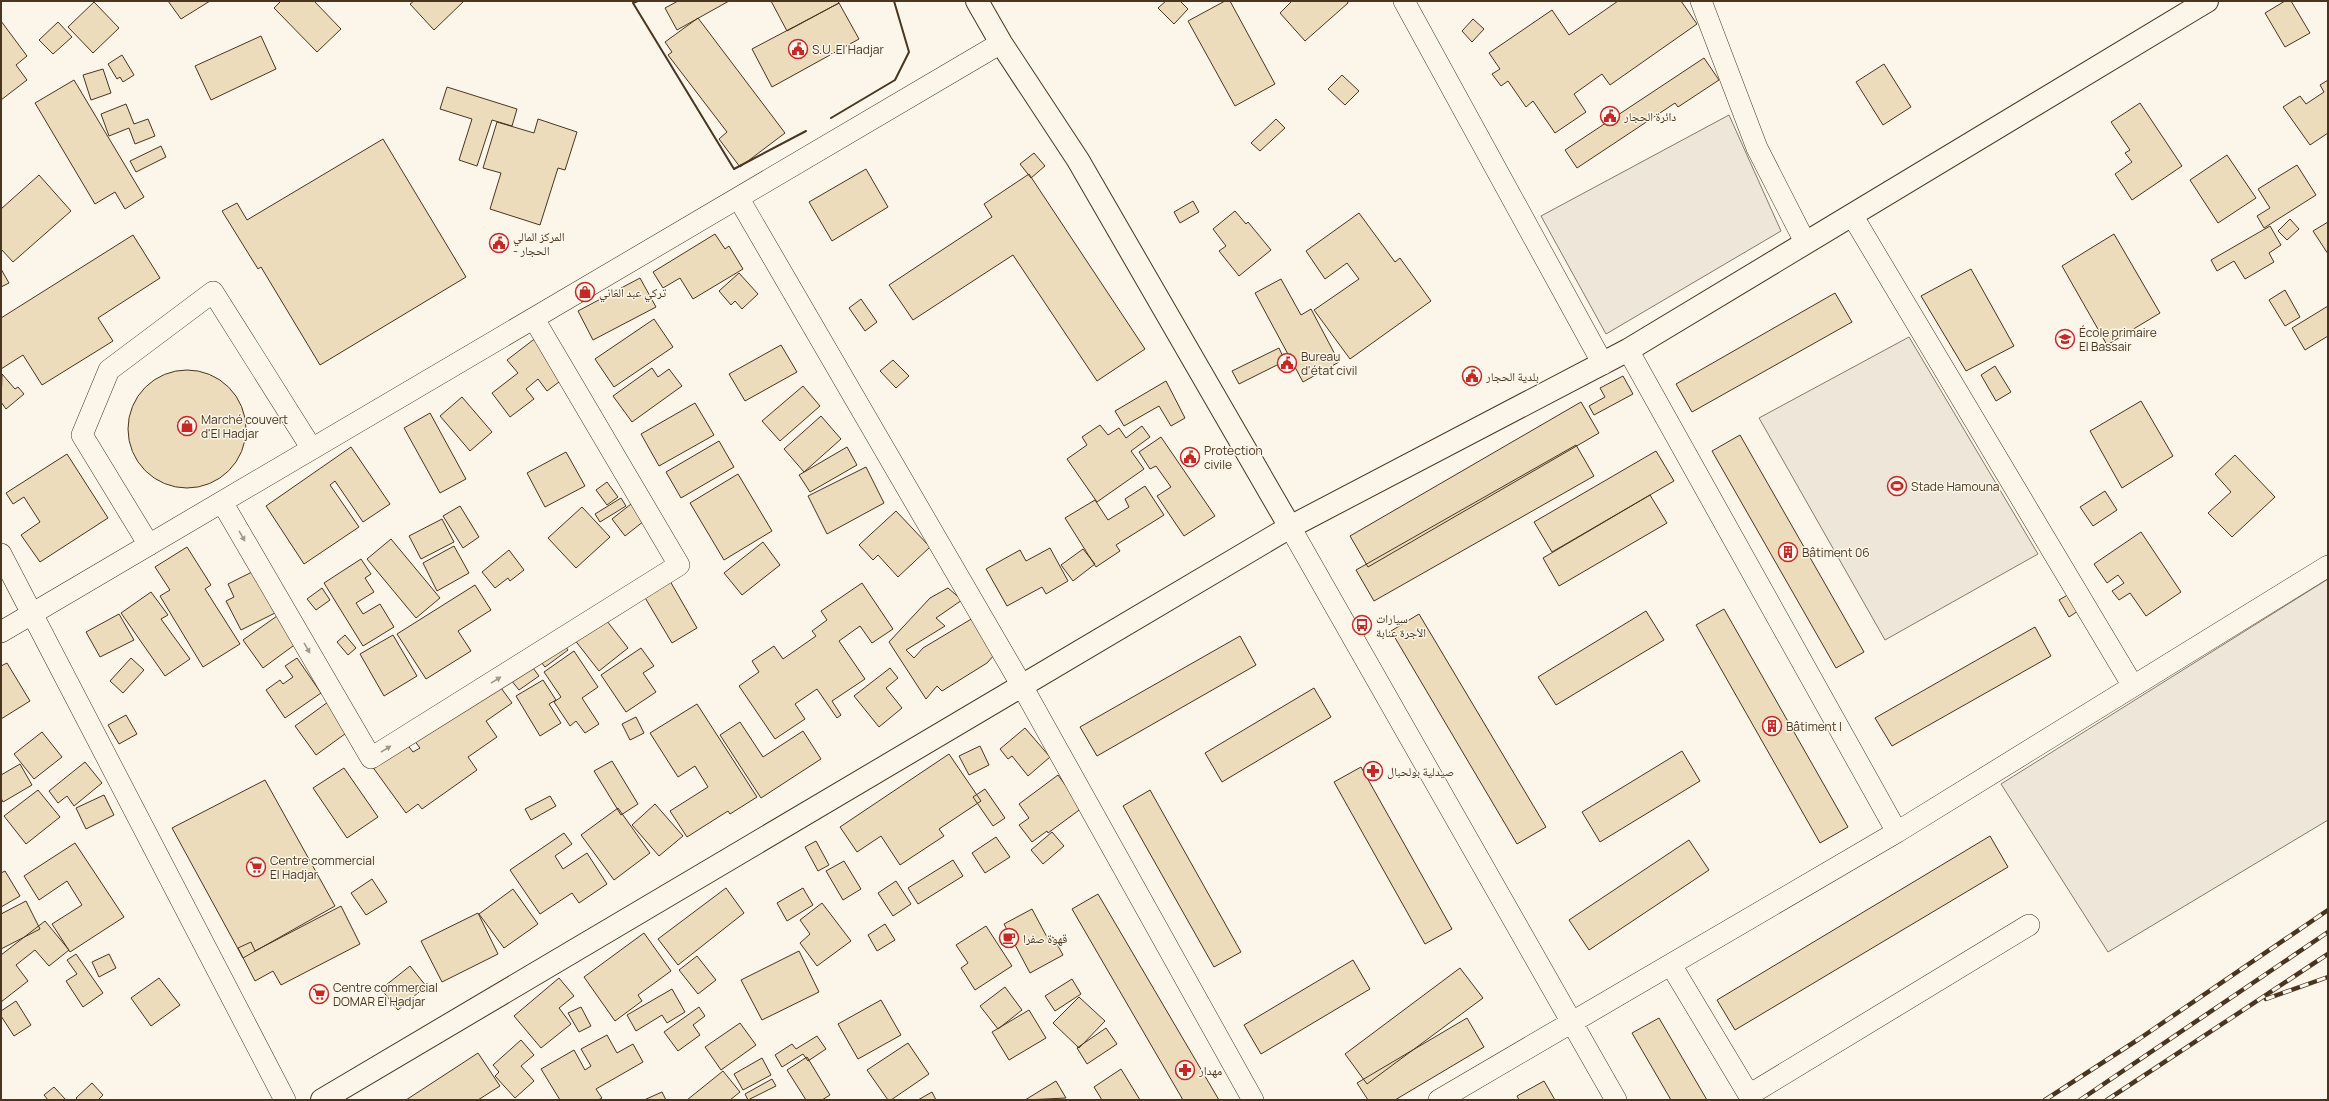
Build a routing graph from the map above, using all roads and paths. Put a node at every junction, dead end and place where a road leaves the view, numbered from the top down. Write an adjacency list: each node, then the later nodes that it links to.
1 (977, 1): 5 (main road)
2 (1404, 1): 11 (street)
3 (1701, 1): 8 (street)
4 (2207, 1): 7 (main road)
5 (1001, 43): 6 (street); 14 (main road)
6 (739, 199): 9 (street); 20 (street)
7 (1852, 215): 8 (main road); 21 (street)
8 (1806, 242): 10 (main road)
9 (534, 319): 12 (street); 13 (street, one-way to 9)
10 (1628, 350): 11 (main road); 22 (street)
11 (1603, 364): 14 (main road)
12 (312, 449): 13 (street); 15 (street)
13 (222, 502): 15 (street)
14 (1290, 527): 20 (main road); 25 (street)
15 (150, 545): 18 (street)
16 (1, 554): 18 (street)
17 (2328, 566): 21 (street)
18 (32, 614): 19 (street); 26 (street)
19 (1, 632)
20 (1022, 686): 27 (main road); 28 (street)
21 (2133, 686): 22 (street)
22 (1897, 832): 24 (street)
23 (2029, 925): 24 (street)
24 (1671, 965): 25 (street)
25 (1571, 1024): 29 (street); 30 (street)
26 (285, 1100)
27 (322, 1100)
28 (1253, 1100)
29 (1439, 1100)
30 (1616, 1100)

